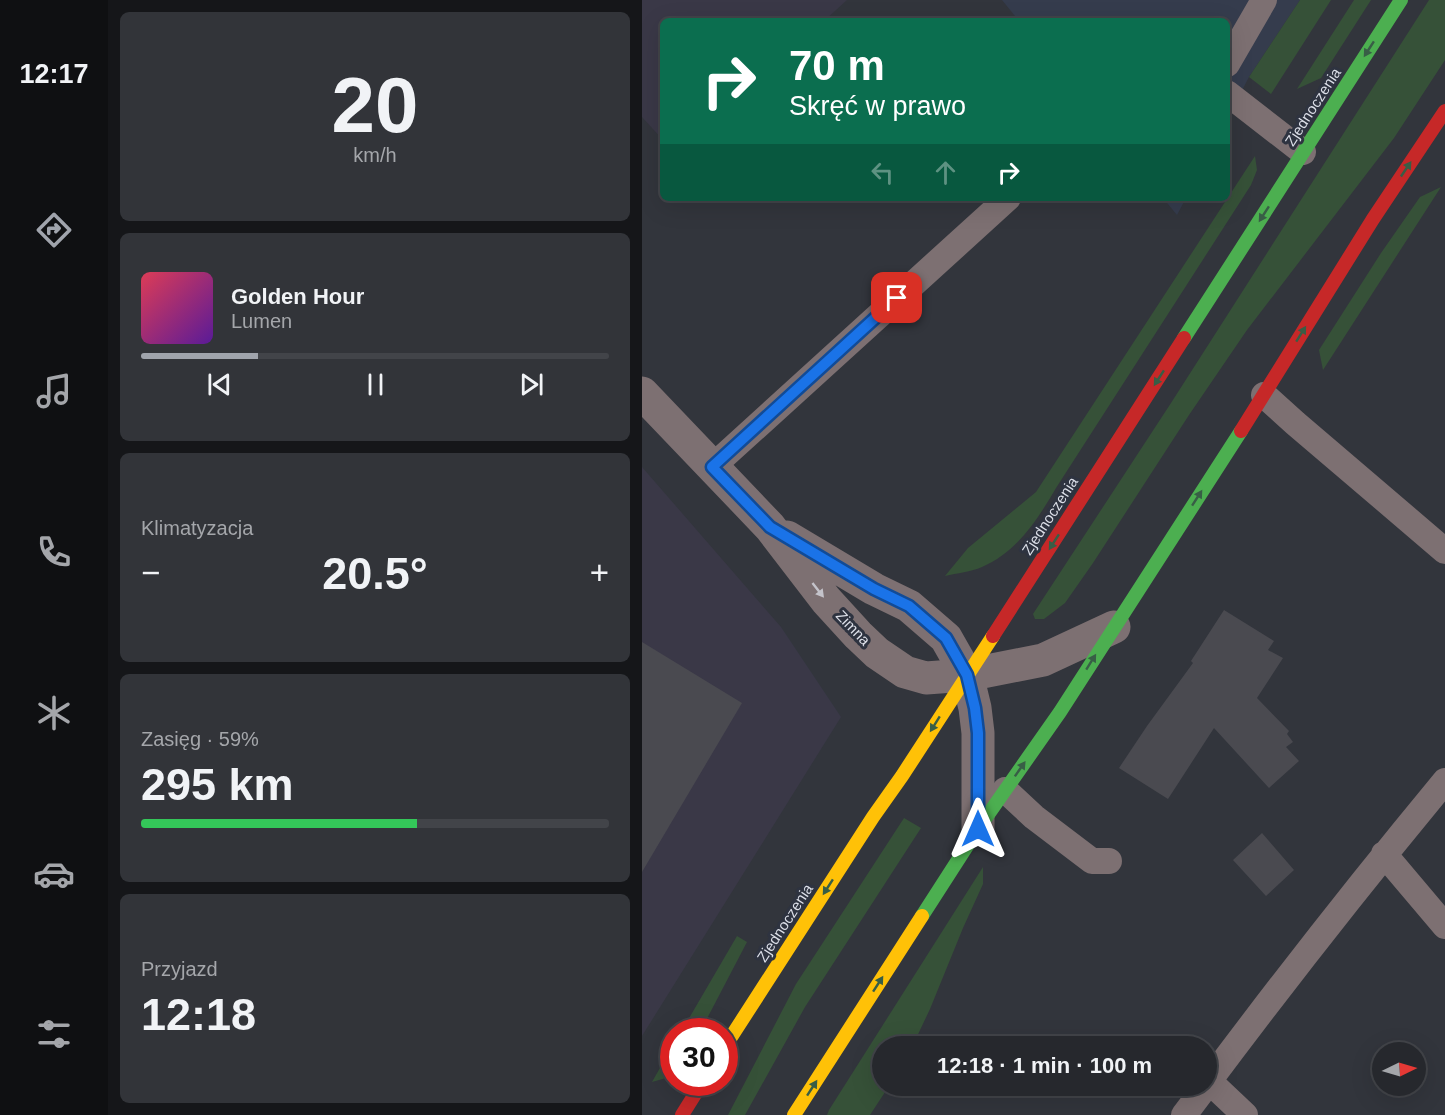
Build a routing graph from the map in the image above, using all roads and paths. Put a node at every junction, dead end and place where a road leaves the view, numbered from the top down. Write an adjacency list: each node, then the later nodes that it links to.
1 (1264, 0): 3 (lane)
2 (1401, 0): 6 (main road, Zjednoczenia, one-way to 6)
3 (1230, 59)
4 (1230, 95): 6 (lane)
5 (1445, 111): 9 (main road, one-way to 5)
6 (1304, 152): 14 (main road, Zjednoczenia, one-way to 14)
7 (1005, 201): 10 (lane)
8 (642, 393): 10 (street, Zimna)
9 (1263, 395): 12 (lane); 13 (main road, one-way to 9)
10 (712, 467): 11 (street, Zimna)
11 (770, 527): 14 (street, Zimna); 14 (street, Zimna, one-way to 14)
12 (1445, 551)
13 (1114, 627): 14 (street, Zimna); 16 (main road, one-way to 13)
14 (967, 675): 17 (street, Zimna); 21 (main road, Zjednoczenia, one-way to 21)
15 (1445, 781): 18 (lane)
16 (1005, 790): 17 (main road); 19 (lane)
17 (978, 829): 27 (main road, one-way to 17)
18 (1384, 854): 20 (lane); 22 (lane)
19 (1110, 861)
20 (1445, 926)
21 (738, 1026)
22 (1217, 1070)
23 (1217, 1092): 29 (lane)
24 (694, 1096): 26 (main road)
25 (1198, 1096): 28 (lane)
26 (682, 1115)
27 (794, 1115)
28 (1184, 1115)
29 (1245, 1115)

